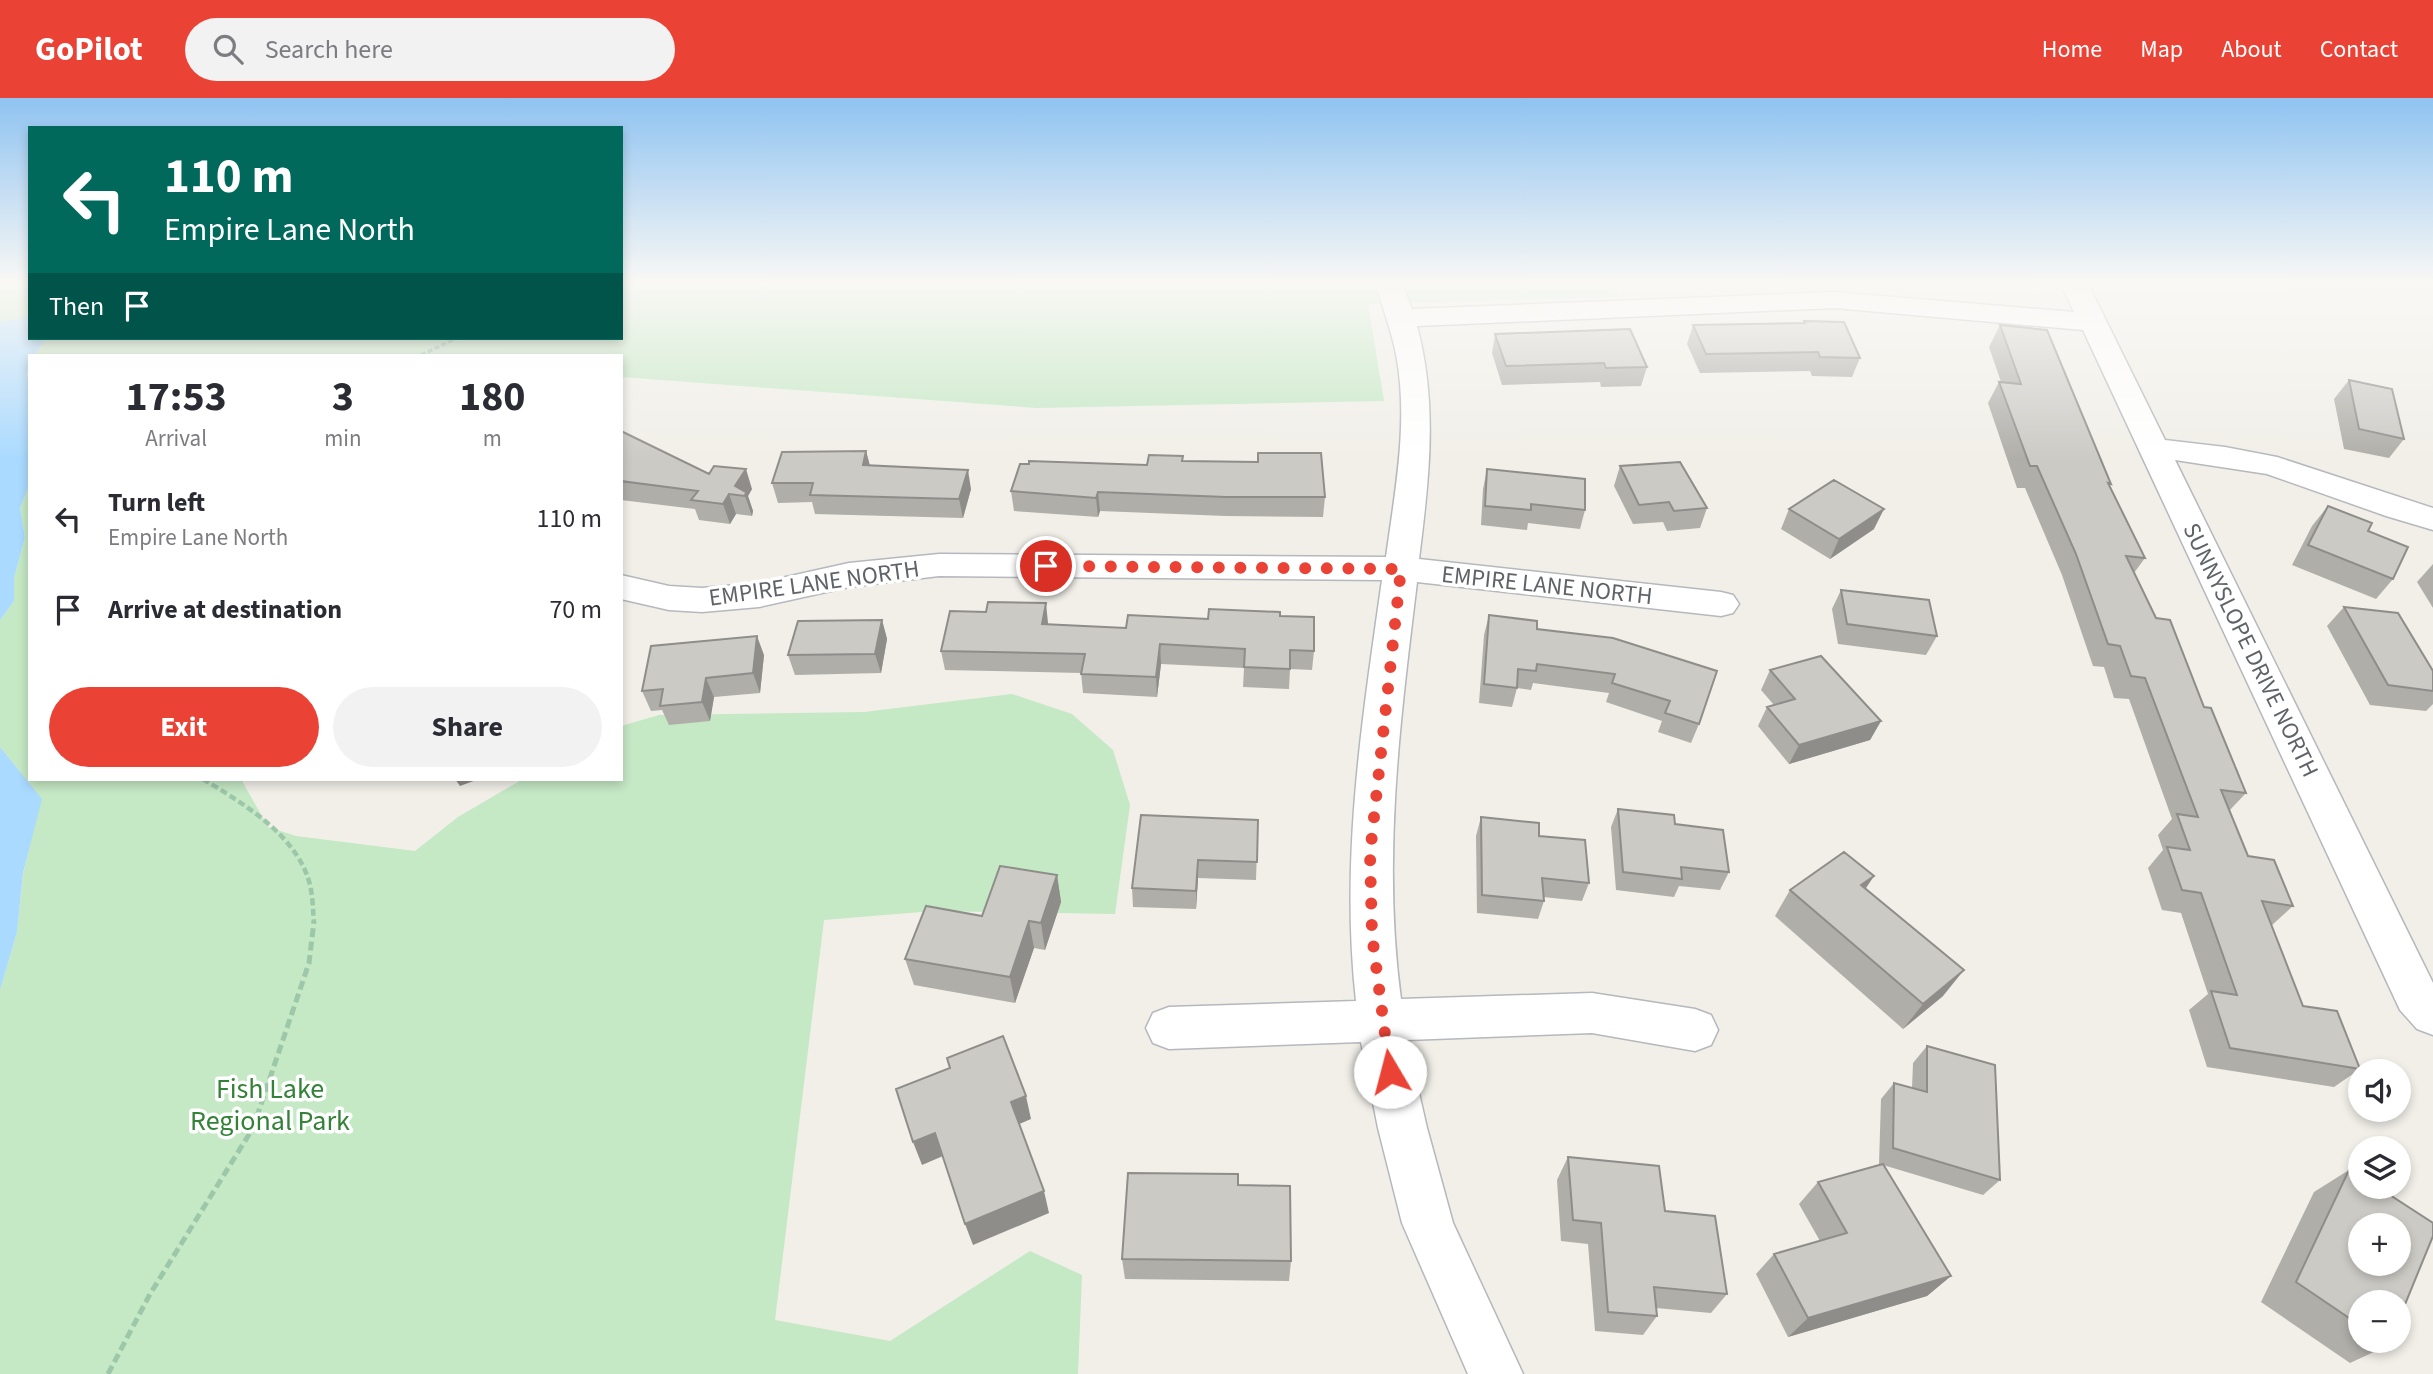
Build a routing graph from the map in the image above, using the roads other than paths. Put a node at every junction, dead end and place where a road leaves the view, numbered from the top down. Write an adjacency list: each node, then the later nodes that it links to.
1 (1406, 342): 5 (street)
2 (2102, 342): 3 (street, SUNNYSLOPE DRIVE NORTH)
3 (2154, 449): 4 (street); 8 (street, SUNNYSLOPE DRIVE NORTH)
4 (2433, 519)
5 (1401, 569): 6 (street, EMPIRE LANE NORTH); 7 (street, EMPIRE LANE NORTH); 9 (street)
6 (623, 587)
7 (1721, 604)
8 (2433, 1015)
9 (1382, 1019): 10 (street); 11 (street); 12 (street)
10 (1169, 1028)
11 (1695, 1030)
12 (1496, 1374)

